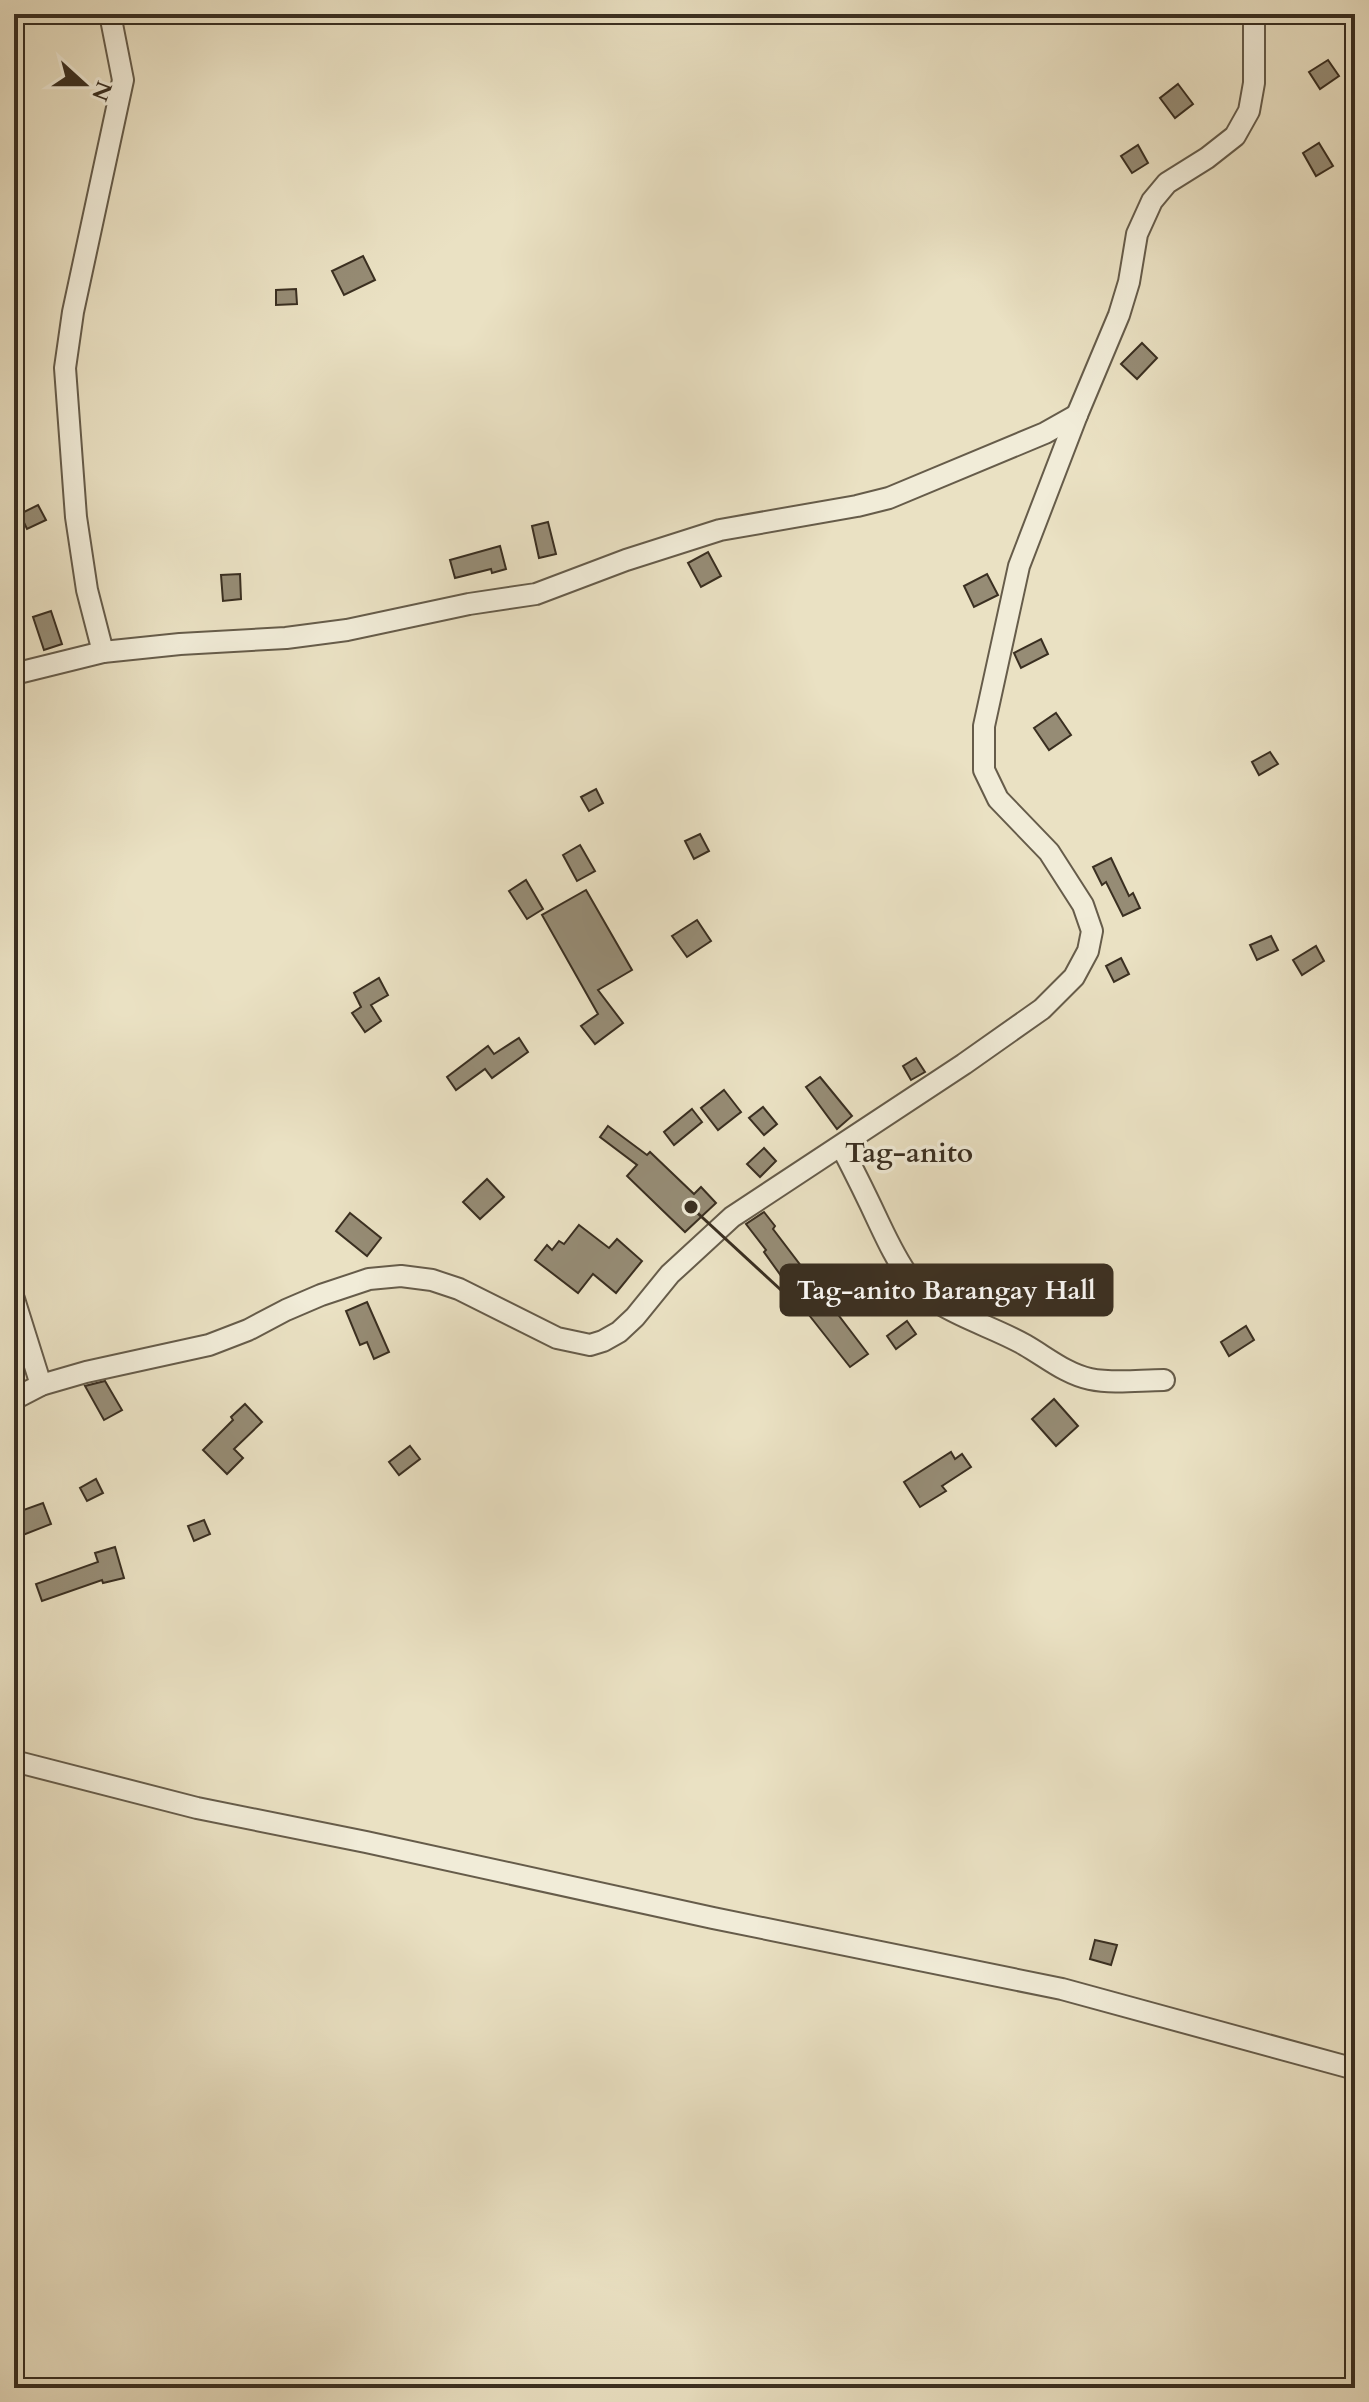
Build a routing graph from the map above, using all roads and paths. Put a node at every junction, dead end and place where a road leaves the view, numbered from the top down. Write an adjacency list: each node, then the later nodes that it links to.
1 (110, 14): 4 (street)
2 (1254, 14): 3 (street)
3 (1077, 415): 4 (street); 6 (street)
4 (103, 652): 5 (street)
5 (14, 674)
6 (841, 1146): 8 (street); 9 (street)
7 (14, 1299): 9 (street)
8 (1164, 1380)
9 (41, 1385): 10 (street)
10 (14, 1399)
11 (14, 1761): 12 (street)
12 (1355, 2069)

